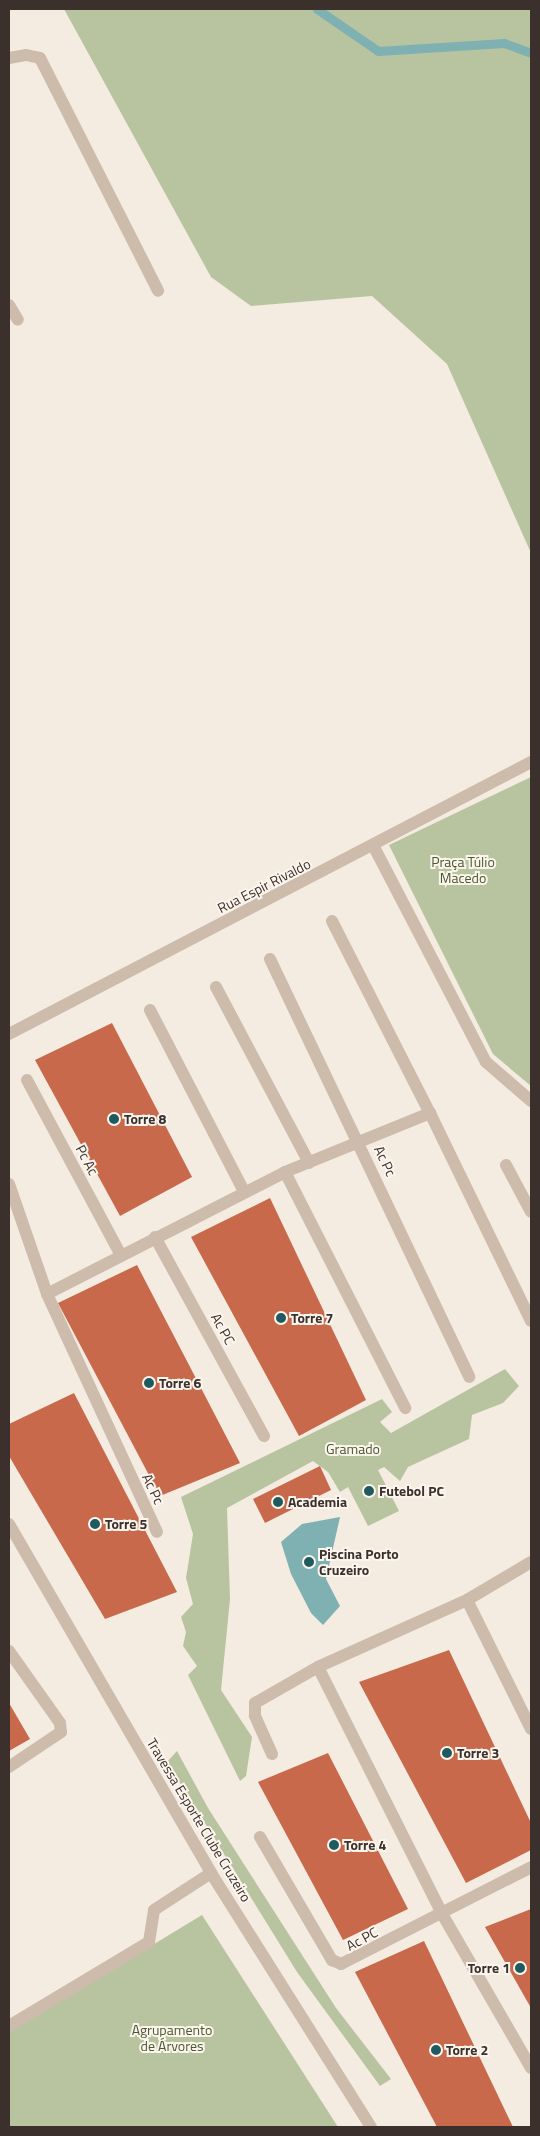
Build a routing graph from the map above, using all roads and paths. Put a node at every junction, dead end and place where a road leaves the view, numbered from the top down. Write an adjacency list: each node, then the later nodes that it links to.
1 (9, 58): 2 (street)
2 (158, 291)
3 (9, 305): 4 (street)
4 (18, 320)
5 (531, 762): 6 (street, Rua Espir Rivaldo)
6 (374, 847): 11 (street, Rua Espir Rivaldo); 13 (street)
7 (332, 921): 14 (street)
8 (270, 960): 15 (street, Ac Pc)
9 (216, 988): 16 (street)
10 (150, 1010): 20 (street)
11 (9, 1034)
12 (27, 1080): 23 (street, Pc Ac)
13 (531, 1101)
14 (430, 1113): 15 (street); 25 (street)
15 (360, 1144): 16 (street); 26 (street, Ac Pc)
16 (309, 1163): 18 (street)
17 (506, 1164): 21 (street)
18 (285, 1172): 20 (street); 27 (street)
19 (9, 1184): 24 (street, Ac Pc)
20 (244, 1192): 22 (street)
21 (531, 1212)
22 (155, 1237): 23 (street); 28 (street, Ac PC)
23 (121, 1255): 24 (street)
24 (46, 1294): 30 (street, Ac Pc)
25 (531, 1321)
26 (469, 1377)
27 (405, 1408)
28 (264, 1436)
29 (9, 1524): 40 (street, Travessa Esporte Clube Cruzeiro)
30 (157, 1532)
31 (530, 1568): 32 (street)
32 (466, 1600): 34 (street); 35 (street)
33 (9, 1651): 37 (street)
34 (318, 1667): 36 (street); 41 (street)
35 (531, 1729)
36 (272, 1754)
37 (9, 1767)
38 (260, 1837): 41 (street, Ac PC)
39 (531, 1867): 41 (street, Ac PC)
40 (211, 1873): 42 (street); 44 (street, Travessa Esporte Clube Cruzeiro)
41 (441, 1912): 43 (street)
42 (9, 2026)
43 (531, 2068)
44 (371, 2127)

